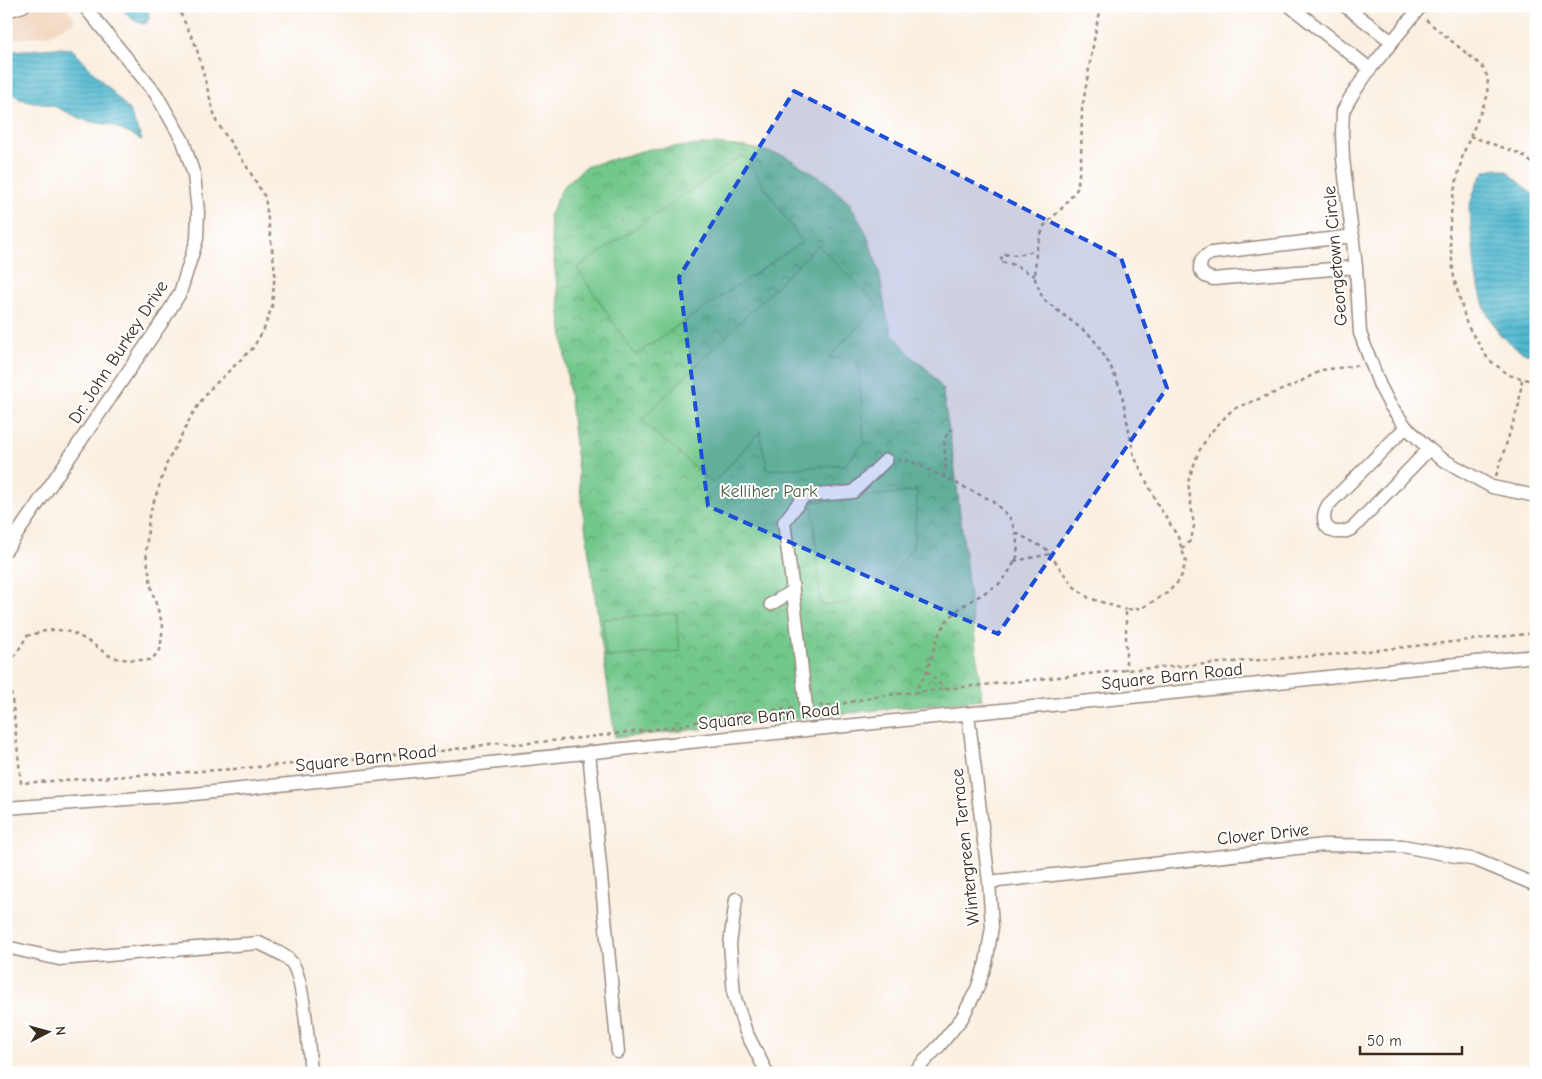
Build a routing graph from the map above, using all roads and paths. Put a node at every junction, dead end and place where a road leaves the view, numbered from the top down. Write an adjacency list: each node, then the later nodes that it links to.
1 (23, 6): 8 (street)
2 (84, 6): 28 (street, Dr. John Burkey Drive)
3 (178, 6): 41 (path)
4 (1102, 6): 14 (path)
5 (1290, 6): 10 (street)
6 (1345, 6): 9 (street)
7 (1418, 9): 9 (street, Georgetown Circle); 11 (path)
8 (6, 10)
9 (1392, 41): 10 (street, Georgetown Circle)
10 (1370, 69): 13 (street, Georgetown Circle)
11 (1470, 136): 12 (path); 18 (path)
12 (1536, 166)
13 (1353, 236): 15 (street, Georgetown Circle); 15 (street)
14 (1036, 250): 16 (path); 16 (path)
15 (1356, 267): 17 (street, Georgetown Circle)
16 (1035, 276): 29 (path)
17 (1372, 363): 20 (street, Georgetown Circle); 29 (path)
18 (1522, 378): 19 (path); 25 (path)
19 (1536, 382)
20 (1406, 427): 22 (street, Georgetown Circle); 22 (street)
21 (951, 429): 24 (path)
22 (1429, 449): 25 (street, Georgetown Circle)
23 (886, 460): 24 (path); 32 (street)
24 (943, 477): 27 (path)
25 (1492, 486): 26 (street, Georgetown Circle)
26 (1536, 496)
27 (1016, 534): 30 (path); 31 (path)
28 (6, 550)
29 (1182, 550): 34 (path)
30 (1050, 554): 31 (path); 34 (path)
31 (1014, 561): 38 (path)
32 (794, 591): 33 (street); 41 (street)
33 (771, 604)
34 (1126, 610): 37 (path)
35 (1536, 633): 37 (path)
36 (1536, 656): 42 (street, Square Barn Road)
37 (1126, 670): 39 (path)
38 (927, 671): 39 (path); 40 (path)
39 (945, 689): 40 (path)
40 (915, 692): 41 (path)
41 (806, 707)
42 (968, 714): 43 (street, Square Barn Road); 45 (street, Wintergreen Terrace)
43 (588, 752): 44 (street, Square Barn Road); 49 (street)
44 (6, 808)
45 (989, 882): 46 (street, Clover Drive); 50 (street, Wintergreen Terrace)
46 (1536, 885)
47 (736, 899): 52 (street)
48 (6, 947): 51 (street)
49 (618, 1052)
50 (918, 1071)
51 (312, 1073)
52 (767, 1073)

